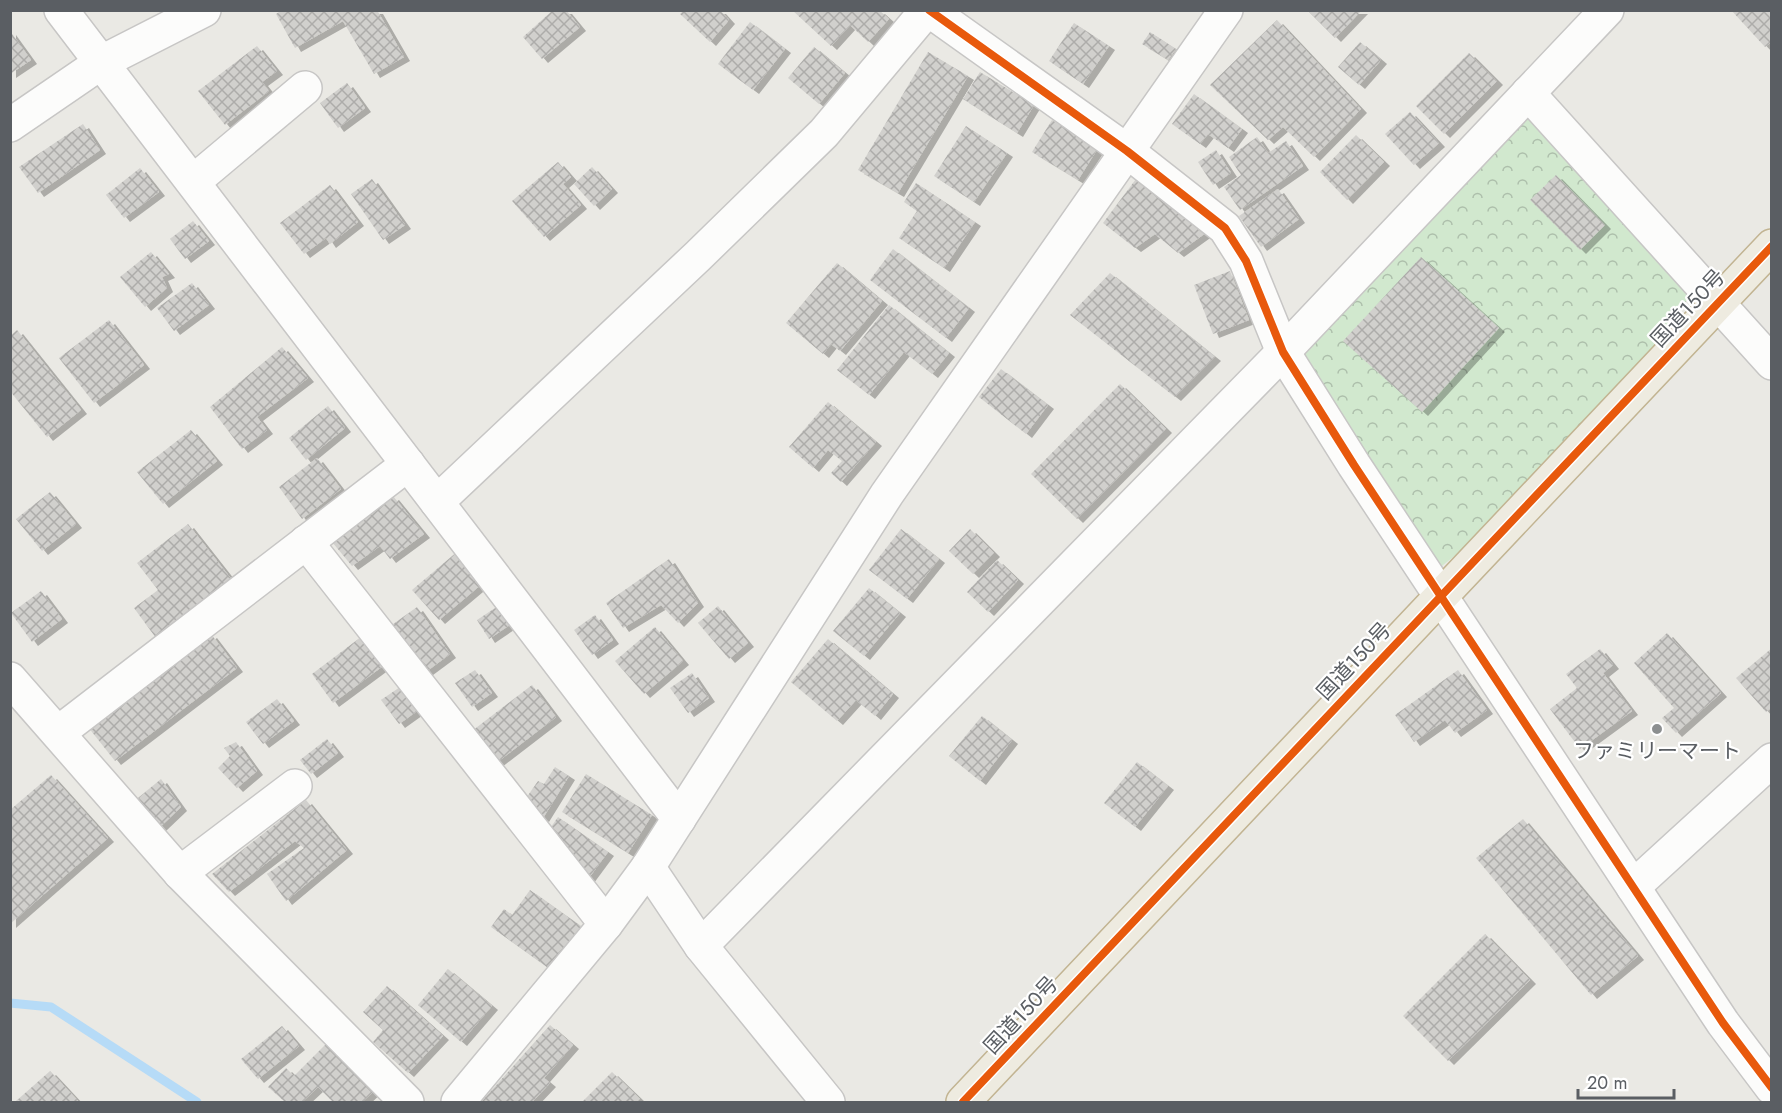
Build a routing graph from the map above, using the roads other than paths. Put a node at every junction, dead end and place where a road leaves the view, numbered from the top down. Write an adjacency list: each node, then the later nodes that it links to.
1 (61, 10): 6 (street)
2 (204, 10): 6 (street)
3 (928, 10): 10 (street); 17 (street)
4 (1226, 10): 10 (street)
5 (1607, 10): 8 (street)
6 (102, 62): 9 (street); 11 (street)
7 (306, 88): 11 (street)
8 (1528, 93): 13 (street); 14 (street)
9 (10, 124)
10 (1127, 151): 14 (street); 24 (street)
11 (193, 182): 16 (street)
12 (1772, 246): 13 (highway, 国道150号)
13 (1717, 304): 15 (street); 19 (highway, 国道150号)
14 (1283, 352): 19 (street); 29 (street)
15 (1772, 363)
16 (408, 464): 17 (street); 18 (street)
17 (437, 502): 24 (street)
18 (306, 542): 21 (street); 28 (street)
19 (1439, 596): 27 (street); 34 (highway, 国道150号)
20 (10, 679): 21 (street)
21 (58, 734): 26 (street)
22 (1772, 760): 27 (street)
23 (295, 786): 26 (street)
24 (679, 819): 25 (street)
25 (648, 867): 28 (street); 29 (street)
26 (180, 873): 31 (street)
27 (1633, 887): 30 (street)
28 (606, 924): 32 (street)
29 (701, 946): 33 (street)
30 (1772, 1088)
31 (407, 1102)
32 (458, 1102)
33 (828, 1102)
34 (963, 1102)

